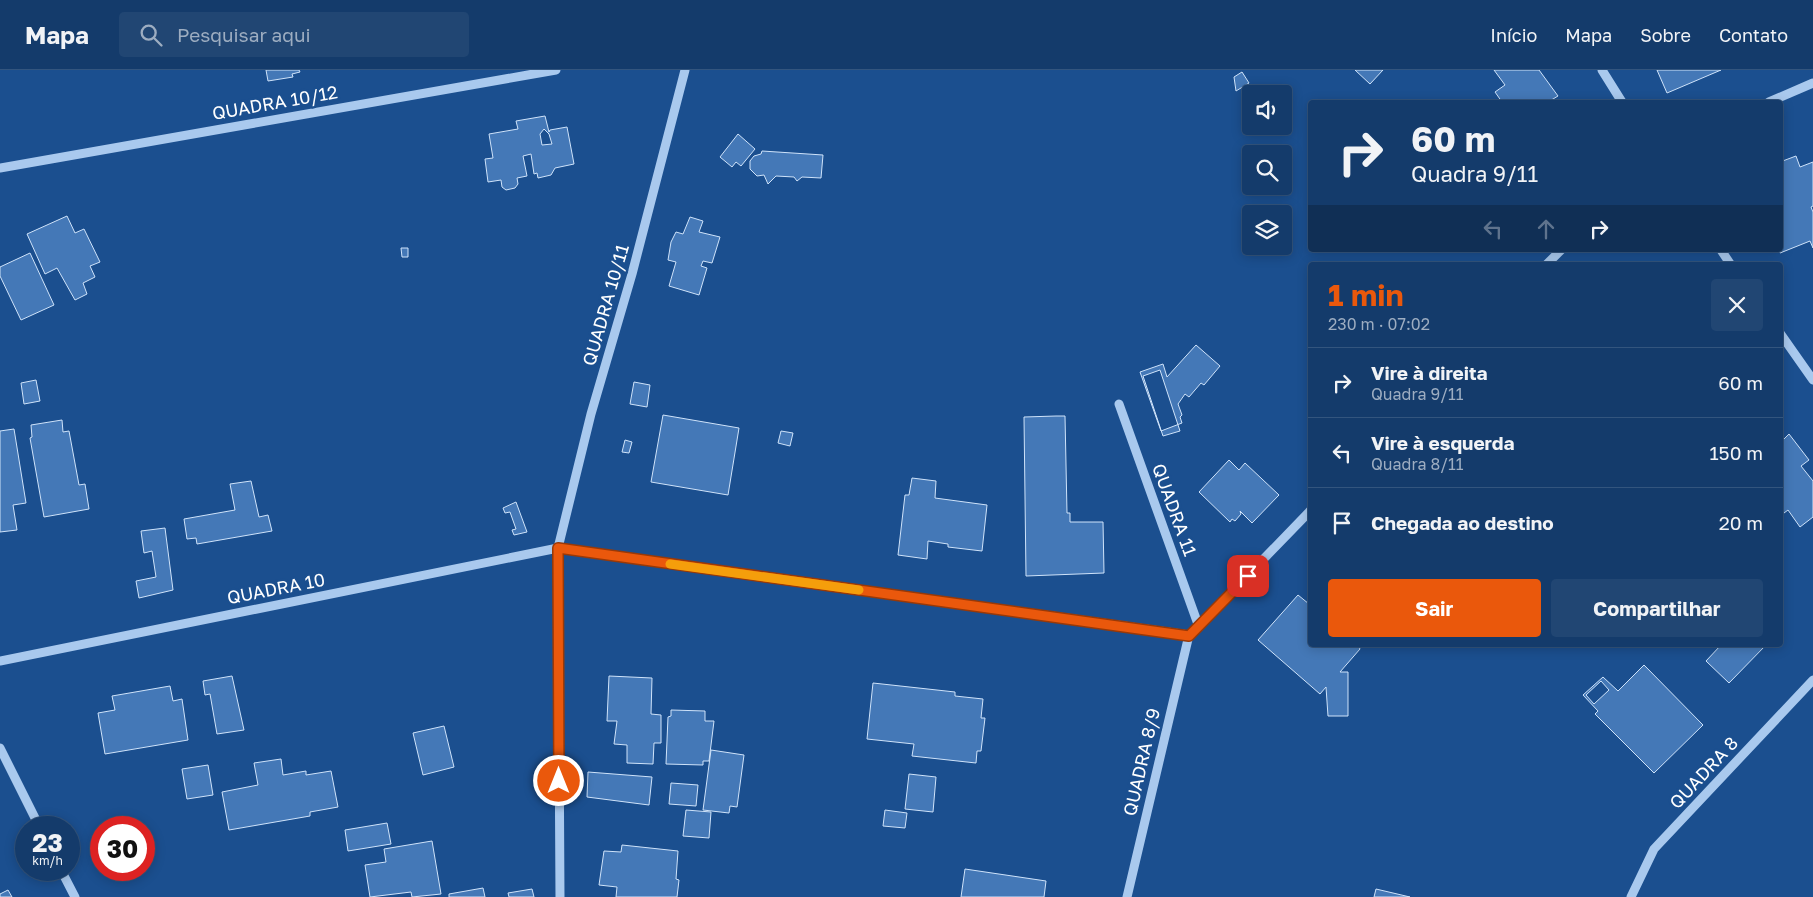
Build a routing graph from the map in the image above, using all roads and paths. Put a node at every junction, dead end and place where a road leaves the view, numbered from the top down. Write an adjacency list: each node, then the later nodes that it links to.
1 (556, 70): 7 (street, QUADRA 10/12)
2 (685, 70): 14 (street, QUADRA 10/11)
3 (1602, 70): 5 (street)
4 (1813, 83): 6 (street)
5 (1621, 100)
6 (1774, 100)
7 (0, 168)
8 (1559, 252): 9 (street)
9 (1549, 262)
10 (1783, 337): 11 (street)
11 (1813, 380)
12 (1119, 404): 15 (street, QUADRA 11)
13 (1308, 514): 15 (street)
14 (558, 548): 16 (street, QUADRA 10); 17 (street, QUADRA 10); 23 (street, QUADRA 10/11)
15 (1199, 627): 16 (street)
16 (1189, 636): 24 (street, QUADRA 8/9)
17 (0, 661)
18 (1813, 680): 25 (street, QUADRA 8)
19 (0, 748): 20 (street)
20 (34, 816)
21 (67, 881): 22 (street)
22 (75, 897)
23 (560, 897)
24 (1127, 897)
25 (1631, 897)

